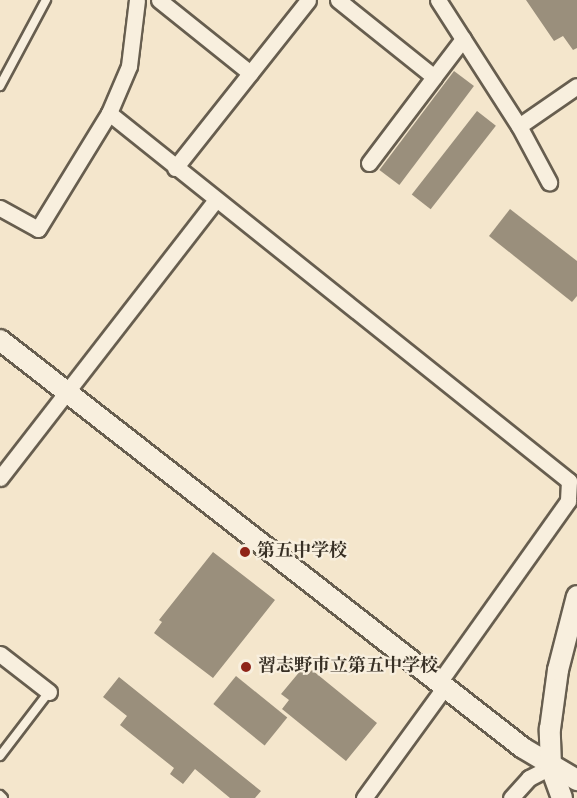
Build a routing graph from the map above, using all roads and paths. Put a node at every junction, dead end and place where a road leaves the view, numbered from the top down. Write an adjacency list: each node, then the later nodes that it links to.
1 (46, 0): 10 (lane)
2 (137, 0): 12 (street)
3 (159, 0): 8 (street)
4 (308, 0): 8 (street)
5 (338, 0): 9 (street)
6 (438, 0): 7 (street)
7 (463, 39): 9 (street); 13 (street)
8 (250, 73): 15 (street)
9 (434, 77): 14 (street)
10 (0, 86)
11 (577, 87): 13 (street)
12 (109, 113): 15 (street); 18 (street)
13 (519, 126): 16 (street)
14 (369, 163)
15 (175, 168): 17 (street)
16 (549, 182)
17 (215, 201): 20 (street); 24 (street)
18 (0, 208)
19 (0, 340): 20 (street)
20 (65, 392): 21 (street); 24 (street)
21 (0, 478)
22 (577, 596): 27 (street)
23 (0, 654): 25 (street)
24 (441, 686): 27 (street); 31 (street)
25 (49, 692): 26 (lane)
26 (0, 756)
27 (551, 767): 28 (street); 32 (street); 33 (street)
28 (577, 780)
29 (0, 795): 30 (lane)
30 (3, 798)
31 (364, 798)
32 (511, 798)
33 (562, 798)

